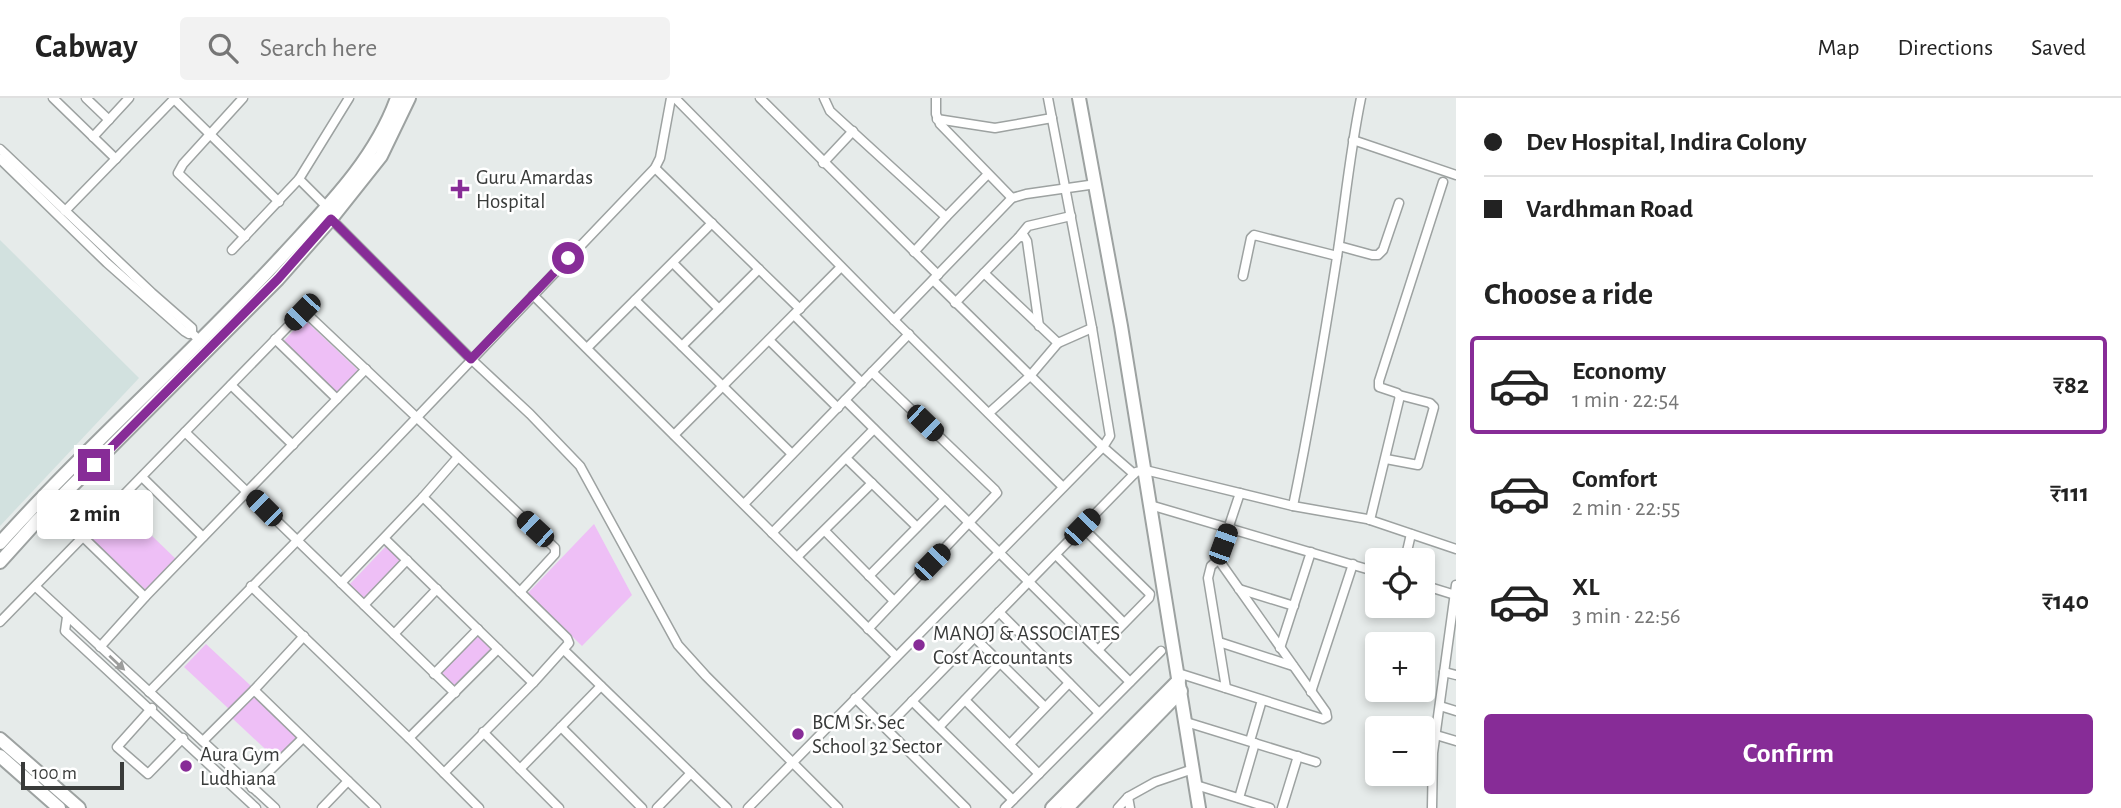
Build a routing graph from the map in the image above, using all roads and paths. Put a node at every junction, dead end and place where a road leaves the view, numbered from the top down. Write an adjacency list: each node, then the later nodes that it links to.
1 (53, 98): 21 (street)
2 (86, 98): 18 (street)
3 (128, 98): 18 (street)
4 (243, 98): 20 (street)
5 (349, 98): 30 (street)
6 (397, 98): 38 (street)
7 (409, 98): 38 (street)
8 (673, 98): 27 (street); 49 (street)
9 (760, 98): 26 (street)
10 (824, 98): 19 (street)
11 (936, 98): 17 (street)
12 (1048, 98): 16 (street)
13 (1079, 98): 32 (street)
14 (1361, 98): 22 (street)
15 (174, 99): 20 (street); 25 (street)
16 (1052, 118): 17 (street); 33 (street)
17 (937, 119): 28 (street)
18 (109, 120): 21 (street)
19 (853, 131): 26 (street); 40 (street)
20 (210, 135): 35 (street); 42 (street)
21 (93, 137): 25 (street)
22 (1353, 140): 29 (street); 44 (street)
23 (0, 149): 37 (street)
24 (0, 159): 65 (street)
25 (116, 159): 37 (street)
26 (824, 163): 46 (street)
27 (655, 168): 41 (street); 54 (street)
28 (987, 175): 34 (street); 40 (street)
29 (1456, 175)
30 (299, 180): 35 (street); 38 (street)
31 (1443, 182): 76 (street)
32 (1096, 184): 33 (street); 91 (street)
33 (1066, 188): 34 (street); 39 (street)
34 (1012, 198): 53 (street)
35 (279, 202): 42 (street)
36 (1399, 203): 44 (street)
37 (65, 211): 65 (street)
38 (327, 212): 65 (street); 69 (street)
39 (1071, 216): 43 (street); 61 (street)
40 (946, 217): 46 (street)
41 (712, 223): 48 (street); 50 (street)
42 (245, 237): 45 (street)
43 (1020, 237): 51 (street); 60 (street)
44 (1339, 246): 47 (street)
45 (232, 250)
46 (914, 252): 53 (street)
47 (1337, 256): 52 (street); 101 (street)
48 (673, 263): 55 (street); 57 (street)
49 (841, 267): 58 (street); 59 (street)
50 (759, 269): 57 (street); 58 (street)
51 (985, 273): 56 (street); 60 (street)
52 (1243, 276)
53 (936, 278): 56 (street); 59 (street)
54 (533, 295): 68 (street); 69 (street)
55 (635, 300): 67 (street); 68 (street)
56 (955, 303): 72 (street)
57 (719, 310): 67 (street)
58 (797, 312): 64 (street); 73 (street)
59 (894, 320): 62 (street)
60 (1039, 326): 66 (street)
61 (1092, 328): 66 (street); 86 (street)
62 (909, 334): 71 (street); 80 (street)
63 (275, 339): 70 (street); 74 (street); 77 (street)
64 (769, 340): 75 (street); 79 (street)
65 (201, 341): 114 (street); 123 (street)
66 (1058, 343): 72 (street)
67 (682, 346): 75 (street)
68 (587, 348): 84 (street)
69 (471, 359): 81 (street); 202 (street)
70 (366, 369): 77 (street); 81 (street)
71 (872, 372): 73 (street); 103 (street)
72 (1030, 376): 80 (street); 86 (street)
73 (862, 383): 78 (street)
74 (231, 385): 83 (street); 85 (street)
75 (723, 386): 84 (street); 87 (street)
76 (1399, 395): 90 (street); 90 (street)
77 (337, 399): 85 (street)
78 (845, 400): 79 (street); 82 (street)
79 (838, 408): 87 (street)
80 (989, 413): 94 (street)
81 (416, 417): 88 (street); 113 (street)
82 (874, 429): 89 (street); 98 (street)
83 (185, 432): 92 (street); 95 (street)
84 (674, 435): 99 (street)
85 (293, 445): 95 (street)
86 (1103, 447): 91 (street); 94 (street)
87 (792, 454): 99 (street)
88 (458, 457): 97 (street); 135 (street)
89 (846, 457): 93 (street); 108 (street)
90 (1386, 459): 102 (street)
91 (1139, 472): 96 (street); 100 (street); 105 (street)
92 (142, 477): 110 (street); 111 (street)
93 (872, 483): 104 (street); 107 (street)
94 (1063, 487): 117 (street)
95 (248, 492): 111 (street); 113 (street)
96 (1240, 493): 101 (street); 106 (street)
97 (423, 497): 112 (street); 135 (street)
98 (945, 499): 103 (street); 104 (street)
99 (744, 504): 108 (street)
100 (1150, 505): 106 (street); 165 (street)
101 (1293, 506): 102 (street)
102 (1370, 520): 109 (street)
103 (970, 524): 117 (street); 138 (street)
104 (917, 527): 126 (street)
105 (1082, 527): 119 (street); 145 (street)
106 (1229, 527): 118 (street); 121 (street)
107 (825, 531): 120 (street); 126 (street)
108 (772, 533): 120 (street)
109 (1411, 534): 115 (street); 116 (street)
110 (83, 537): 131 (street); 137 (street)
111 (203, 537): 137 (street)
112 (385, 539): 122 (street); 128 (street)
113 (296, 540): 128 (street); 130 (street)
114 (0, 543)
115 (1408, 548)
116 (1456, 549)
117 (999, 552): 127 (street); 158 (street)
118 (1311, 552): 124 (street); 140 (street)
119 (1056, 555): 127 (street); 145 (street)
120 (797, 557): 147 (street)
121 (1219, 559): 133 (street); 151 (street)
122 (407, 560): 132 (street); 139 (street)
123 (0, 562)
124 (1353, 564): 125 (street); 172 (street)
125 (1365, 568)
126 (869, 576): 138 (street)
127 (1028, 582): 141 (street); 156 (street)
128 (341, 583): 139 (street)
129 (1456, 585): 136 (street)
130 (251, 586): 149 (street); 171 (street)
131 (36, 587): 143 (street); 144 (street)
132 (437, 589): 146 (street); 148 (street)
133 (1239, 589): 140 (street); 154 (street)
134 (1435, 589): 136 (street)
135 (520, 592): 155 (street)
136 (1455, 595): 142 (street)
137 (145, 597): 152 (street)
138 (894, 601): 147 (street)
139 (364, 605): 148 (street)
140 (1294, 606): 154 (street)
141 (999, 612): 150 (street); 167 (street)
142 (1454, 614): 161 (street)
143 (67, 617): 152 (street); 181 (street)
144 (0, 622)
145 (1124, 623): 156 (street)
146 (478, 629): 153 (street); 162 (street)
147 (868, 629): 158 (street)
148 (394, 634): 162 (street)
149 (304, 636): 170 (street); 192 (street)
150 (975, 637): 159 (street); 178 (street)
151 (1219, 642): 160 (street); 169 (street)
152 (100, 646): 171 (street, one-way to 171)
153 (498, 649): 166 (street); 173 (street)
154 (1280, 649): 160 (street)
155 (564, 650): 166 (street); 168 (street)
156 (1098, 650): 164 (street)
157 (1161, 651): 164 (street)
158 (896, 656): 174 (street)
159 (1000, 663): 175 (street); 180 (street)
160 (1293, 666): 172 (street)
161 (1444, 672): 163 (street); 179 (street)
162 (435, 674): 173 (street)
163 (1456, 675)
164 (1130, 682): 183 (street)
165 (1180, 682): 169 (street); 184 (street); 231 (street); 232 (street)
166 (533, 683): 189 (street)
167 (1069, 683): 180 (street); 183 (street)
168 (601, 685): 185 (street); 206 (street)
169 (1226, 688): 176 (street)
170 (254, 690): 191 (street); 195 (street)
171 (149, 692): 177 (street)
172 (1311, 692): 176 (street)
173 (455, 693): 192 (street)
174 (855, 698): 187 (street); 202 (street)
175 (965, 700): 186 (street); 198 (street)
176 (1262, 700): 197 (street)
177 (159, 701): 181 (street); 188 (street)
178 (912, 701): 186 (street); 187 (street)
179 (1440, 706): 182 (street); 190 (street)
180 (1045, 707): 198 (street)
181 (150, 710): 194 (street); 194 (street)
182 (1456, 711)
183 (1100, 713): 207 (street)
184 (1186, 722): 197 (street); 204 (street)
185 (561, 727): 203 (street); 224 (street)
186 (939, 727): 214 (street)
187 (886, 728): 229 (street)
188 (190, 729): 194 (street); 195 (street)
189 (484, 732): 203 (street); 205 (street)
190 (1436, 735): 196 (street); 238 (street)
191 (303, 738): 208 (street); 210 (street)
192 (409, 738): 205 (street)
193 (0, 739): 216 (street)
194 (181, 739): 217 (street)
195 (203, 741): 210 (street)
196 (1456, 741)
197 (1253, 742): 199 (street); 212 (street)
198 (1010, 744): 207 (street)
199 (1298, 756): 201 (street); 237 (street)
200 (0, 757): 215 (street)
201 (1316, 762)
202 (791, 763): 227 (street); 228 (street)
203 (520, 769): 223 (street)
204 (1193, 769): 209 (street); 211 (street)
205 (444, 773): 213 (street)
206 (691, 773): 225 (street); 226 (street)
207 (1039, 774): 214 (street)
208 (348, 781): 219 (street); 220 (street)
209 (1196, 785): 212 (street); 235 (street)
210 (252, 788): 218 (street)
211 (1128, 797): 233 (street); 234 (street)
212 (1239, 798): 236 (street)
213 (470, 799): 221 (street); 222 (street)
214 (1013, 800): 230 (street)
215 (59, 808)
216 (79, 808)
217 (256, 808)
218 (275, 808)
219 (322, 808)
220 (376, 808)
221 (461, 808)
222 (479, 808)
223 (559, 808)
224 (642, 808)
225 (657, 808)
226 (727, 808)
227 (748, 808)
228 (838, 808)
229 (966, 808)
230 (1005, 808)
231 (1052, 808)
232 (1067, 808)
233 (1118, 808)
234 (1130, 808)
235 (1199, 808)
236 (1270, 808)
237 (1282, 808)
238 (1432, 808)

